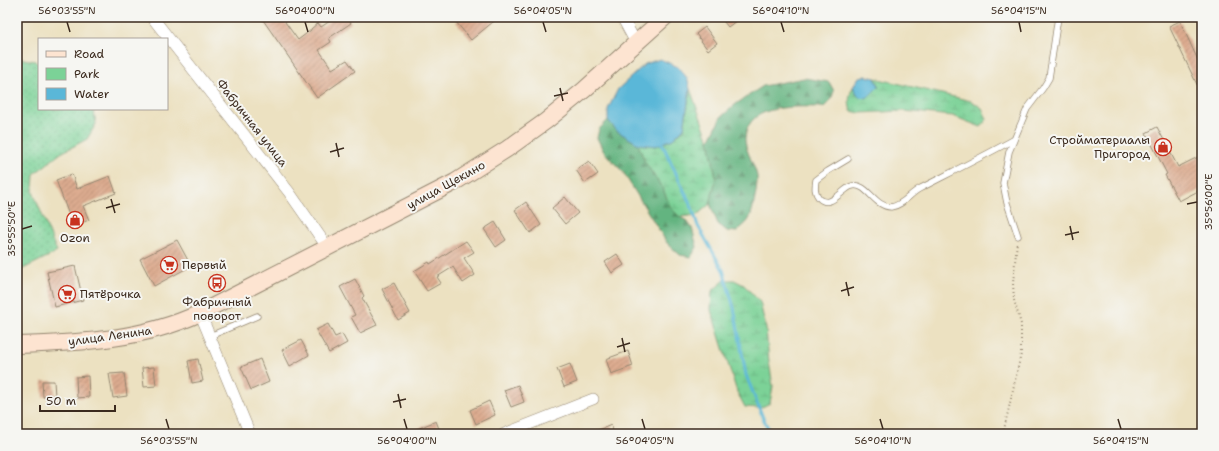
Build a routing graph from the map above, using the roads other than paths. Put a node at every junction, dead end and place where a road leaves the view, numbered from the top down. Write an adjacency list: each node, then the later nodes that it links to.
1 (152, 17): 9 (street, Фабричная улица)
2 (622, 17): 5 (street)
3 (665, 17): 5 (main road, улица Щекино)
4 (1058, 17): 6 (lane)
5 (636, 43): 9 (main road, улица Щекино)
6 (1013, 140): 7 (lane); 8 (lane)
7 (848, 159)
8 (1018, 236)
9 (328, 248): 10 (main road, улица Щекино)
10 (200, 313): 12 (street); 13 (main road, улица Ленина)
11 (257, 316): 12 (lane)
12 (210, 336): 15 (street)
13 (17, 345)
14 (593, 398): 16 (street)
15 (250, 434)
16 (504, 434)

